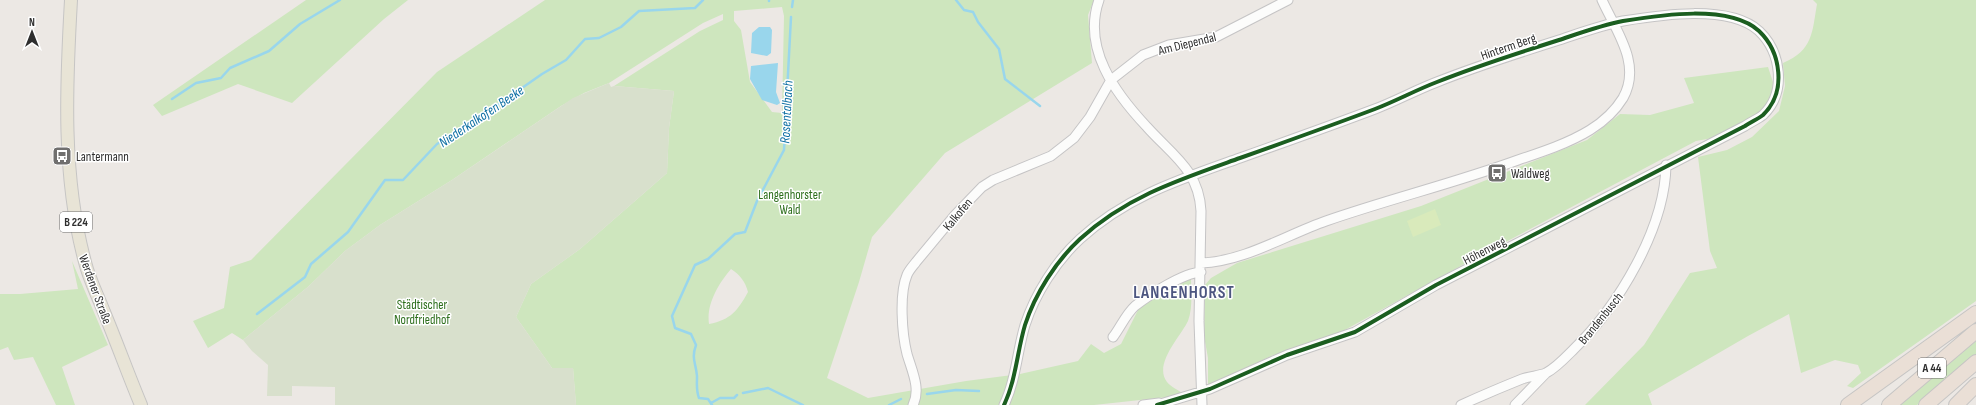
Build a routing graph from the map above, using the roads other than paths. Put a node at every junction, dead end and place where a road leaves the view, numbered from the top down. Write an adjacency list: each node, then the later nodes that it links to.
1 (71, 0): 19 (main road, Werdener Straße / B 224)
2 (1099, 0): 6 (street)
3 (1288, 0): 6 (street, Am Diependal)
4 (1602, 0): 5 (street)
5 (1614, 23): 7 (street, Hinterm Berg); 9 (street, Hinterm Berg); 10 (street)
6 (1112, 80): 9 (street); 20 (street, Kalkofen)
7 (1768, 108): 8 (street, Höhenweg)
8 (1666, 165): 15 (street, Brandenbusch); 17 (street, Höhenweg)
9 (1191, 175): 10 (street); 21 (street, Hinterm Berg)
10 (1201, 268): 13 (street); 17 (street)
11 (1976, 313): 26 (highway)
12 (1976, 331): 27 (highway, A 44)
13 (1113, 337)
14 (1976, 362): 28 (highway, A 44)
15 (1546, 373): 24 (street, Brandenbusch); 25 (street)
16 (1976, 385): 29 (highway)
17 (1200, 391): 18 (street, Höhenweg); 23 (street)
18 (1158, 404): 22 (street, Höhenweg)
19 (141, 405)
20 (913, 405)
21 (1004, 405)
22 (1143, 405)
23 (1202, 405)
24 (1461, 405)
25 (1515, 405)
26 (1848, 405)
27 (1889, 405)
28 (1926, 405)
29 (1956, 405)

